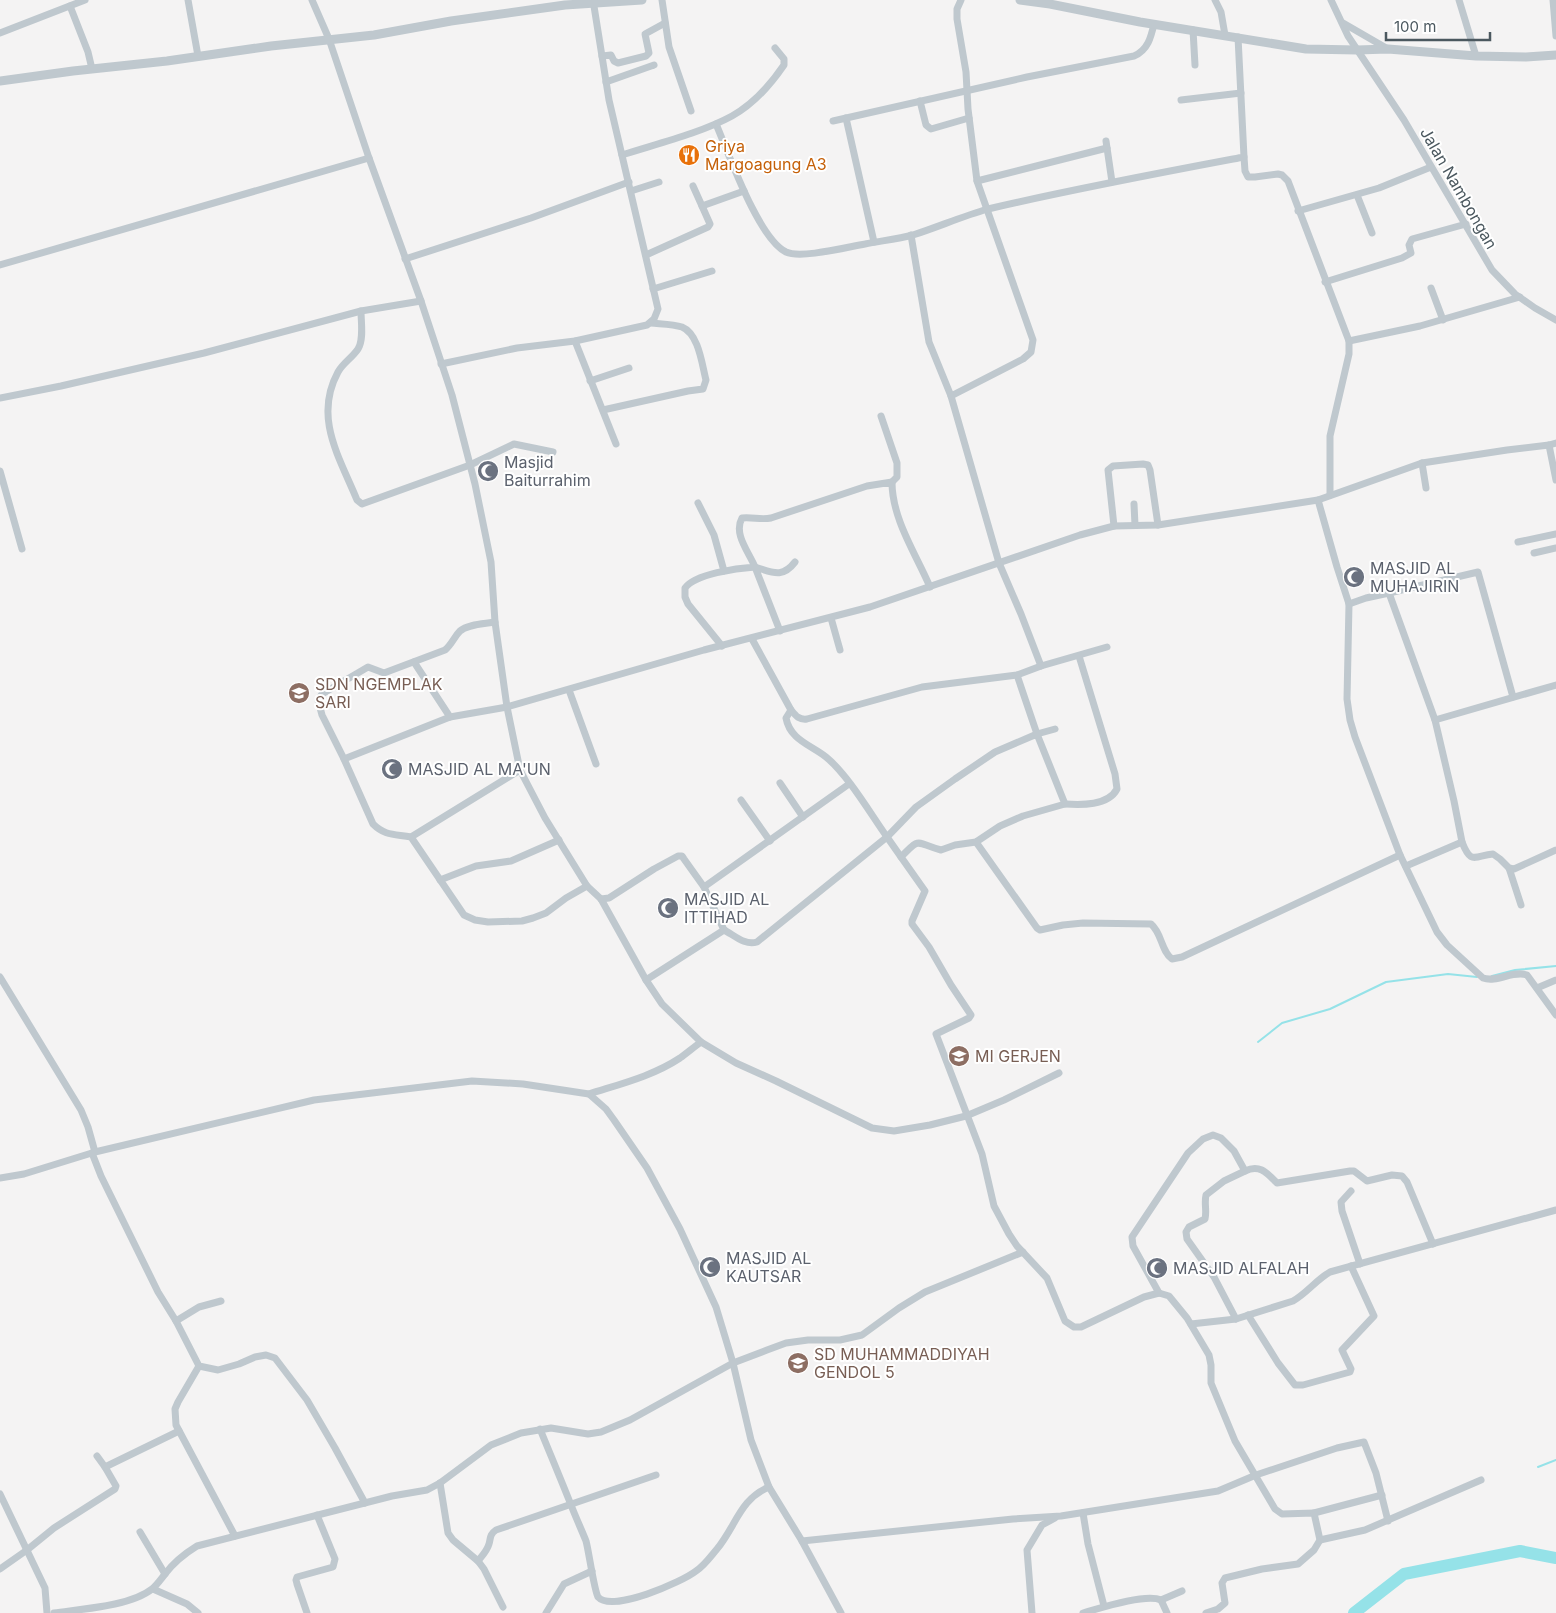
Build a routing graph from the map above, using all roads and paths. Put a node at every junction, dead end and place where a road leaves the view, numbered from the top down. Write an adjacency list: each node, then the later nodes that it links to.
1 (85, 0): 13 (street)
2 (188, 0): 27 (street)
3 (312, 0): 22 (street)
4 (642, 0): 12 (street)
5 (662, 0): 15 (street)
6 (960, 0): 35 (street)
7 (1020, 0): 16 (street)
8 (1215, 0): 19 (street)
9 (1331, 0): 14 (street, Jalan Nambongan)
10 (1459, 0): 29 (street)
11 (1553, 0): 20 (street)
12 (593, 2): 22 (street); 28 (street)
13 (70, 6): 18 (street); 32 (street)
14 (1343, 23): 24 (street); 25 (street, Jalan Nambongan)
15 (665, 24): 28 (street); 39 (street)
16 (1154, 24): 17 (street); 35 (street)
17 (1193, 30): 19 (street); 31 (street)
18 (0, 33)
19 (1226, 35): 21 (street)
20 (1556, 36)
21 (1238, 37): 25 (street); 36 (street)
22 (329, 40): 27 (street); 46 (street)
23 (775, 48): 43 (street)
24 (1388, 49): 25 (street); 29 (street)
25 (1357, 50): 47 (street, Jalan Nambongan)
26 (1556, 55): 29 (street)
27 (198, 56): 32 (street)
28 (602, 56): 34 (street)
29 (1476, 56)
30 (654, 65): 34 (street)
31 (1195, 65)
32 (92, 69): 33 (street)
33 (0, 80)
34 (606, 82): 44 (street)
35 (967, 90): 38 (street); 41 (street)
36 (1241, 93): 37 (street); 45 (street)
37 (1181, 100)
38 (920, 101): 40 (street); 41 (street)
39 (691, 112)
40 (846, 118): 42 (street); 62 (street)
41 (969, 118): 48 (street)
42 (833, 121)
43 (716, 124): 44 (street); 54 (street)
44 (622, 155): 49 (street)
45 (1244, 157): 51 (street); 58 (street)
46 (369, 158): 64 (street); 65 (street)
47 (1431, 167): 55 (street); 59 (street, Jalan Nambongan)
48 (977, 181): 51 (street); 57 (street)
49 (628, 182): 53 (street); 64 (street)
50 (659, 182): 53 (street)
51 (1112, 182): 57 (street)
52 (693, 186): 56 (street)
53 (631, 191): 63 (street)
54 (744, 191): 56 (street); 62 (street)
55 (1357, 195): 58 (street); 60 (street)
56 (702, 206): 63 (street)
57 (986, 210): 61 (street); 81 (street)
58 (1298, 211): 67 (street)
59 (1466, 224): 67 (street); 70 (street, Jalan Nambongan)
60 (1372, 233)
61 (911, 235): 62 (street); 81 (street)
62 (874, 242)
63 (646, 255): 69 (street)
64 (405, 258): 71 (street)
65 (0, 265)
66 (712, 271): 69 (street)
67 (1325, 282): 77 (street)
68 (1432, 288): 73 (street)
69 (653, 289): 75 (street)
70 (1520, 297): 73 (street); 74 (street, Jalan Nambongan)
71 (421, 301): 72 (street); 78 (street)
72 (361, 311): 82 (street); 89 (street)
73 (1442, 320): 77 (street)
74 (1556, 320)
75 (650, 323): 76 (street); 83 (street)
76 (575, 341): 78 (street); 80 (street)
77 (1349, 341): 94 (street)
78 (442, 364): 89 (street)
79 (629, 368): 80 (street)
80 (590, 381): 83 (street)
81 (951, 396): 107 (street)
82 (0, 398)
83 (603, 410): 85 (street)
84 (881, 416): 92 (street)
85 (616, 444)
86 (1553, 444): 88 (street); 91 (street)
87 (552, 452): 89 (street)
88 (1422, 463): 93 (street); 94 (street)
89 (470, 465): 114 (street)
90 (0, 471): 104 (street)
91 (1556, 480)
92 (892, 482): 108 (street); 110 (street)
93 (1426, 488)
94 (1330, 494): 95 (street)
95 (1318, 500): 99 (street); 112 (street)
96 (698, 503): 109 (street)
97 (1134, 504): 98 (street)
98 (1135, 525): 99 (street); 100 (street)
99 (1158, 525): 100 (street)
100 (1114, 526): 107 (street)
101 (1556, 534): 102 (street)
102 (1518, 542)
103 (1556, 548): 105 (street)
104 (22, 550)
105 (1534, 553)
106 (795, 562): 108 (street)
107 (999, 563): 110 (street); 122 (street)
108 (754, 567): 109 (street); 115 (street)
109 (724, 571): 117 (street)
110 (930, 587): 113 (street)
111 (1389, 593): 112 (street); 126 (street); 130 (street)
112 (1349, 604): 148 (street)
113 (832, 618): 115 (street); 119 (street)
114 (494, 622): 121 (street); 127 (street)
115 (780, 632): 116 (street)
116 (752, 639): 117 (street); 128 (street)
117 (722, 646): 125 (street)
118 (1107, 647): 120 (street)
119 (840, 650)
120 (1079, 656): 122 (street); 139 (street)
121 (414, 662): 129 (street); 133 (street)
122 (1040, 666): 123 (street)
123 (1017, 675): 128 (street); 132 (street)
124 (1556, 686): 126 (street)
125 (569, 690): 127 (street); 134 (street)
126 (1513, 697): 130 (street)
127 (507, 707): 129 (street); 135 (street)
128 (791, 710): 137 (street)
129 (450, 717): 133 (street)
130 (1435, 720): 146 (street)
131 (1055, 729): 132 (street)
132 (1037, 734): 139 (street); 142 (street)
133 (344, 759): 141 (street)
134 (596, 764)
135 (520, 770): 141 (street); 143 (street)
136 (780, 782): 140 (street)
137 (849, 784): 140 (street); 142 (street)
138 (742, 800): 144 (street)
139 (1065, 804): 145 (street)
140 (803, 816): 144 (street)
141 (411, 837): 152 (street)
142 (887, 837): 149 (street); 157 (street)
143 (559, 840): 152 (street); 153 (street)
144 (770, 840): 154 (street)
145 (976, 842): 148 (street); 149 (street)
146 (1462, 842): 150 (street); 151 (street)
147 (1556, 850): 151 (street)
148 (1400, 855): 150 (street)
149 (901, 858): 166 (street)
150 (1406, 866): 161 (street)
151 (1509, 868): 156 (street)
152 (440, 880): 153 (street)
153 (586, 886): 155 (street)
154 (704, 887): 155 (street); 157 (street)
155 (601, 900): 159 (street)
156 (1520, 905)
157 (724, 930): 159 (street)
158 (0, 977): 167 (street)
159 (646, 980): 163 (street)
160 (1556, 980): 161 (street)
161 (1537, 988): 162 (street)
162 (1556, 1015)
163 (701, 1042): 165 (street); 166 (street)
164 (1059, 1073): 166 (street)
165 (590, 1094): 167 (street); 182 (street)
166 (966, 1116): 173 (street)
167 (93, 1153): 169 (street); 180 (street)
168 (1245, 1170): 172 (street); 176 (street); 179 (street)
169 (0, 1178)
170 (1351, 1191): 174 (street)
171 (1556, 1210): 172 (street)
172 (1433, 1244): 174 (street)
173 (1023, 1252): 176 (street); 182 (street)
174 (1360, 1264): 175 (street)
175 (1351, 1266): 178 (street); 178 (street)
176 (1159, 1293): 181 (street)
177 (221, 1301): 180 (street)
178 (1248, 1314): 179 (street)
179 (1236, 1319): 181 (street)
180 (176, 1321): 183 (street)
181 (1191, 1324): 189 (street)
182 (733, 1363): 184 (street); 192 (street)
183 (199, 1366): 185 (street); 195 (street)
184 (540, 1429): 191 (street); 196 (street)
185 (179, 1431): 187 (street); 203 (street)
186 (97, 1456): 187 (street)
187 (104, 1467): 206 (street)
188 (656, 1475): 196 (street)
189 (1256, 1475): 194 (street); 197 (street); 198 (street)
190 (1481, 1480): 201 (street)
191 (440, 1483): 195 (street); 207 (street)
192 (769, 1487): 205 (street); 209 (street)
193 (0, 1494): 206 (street)
194 (1382, 1495): 198 (street); 201 (street)
195 (365, 1503): 199 (street)
196 (571, 1503): 207 (street); 209 (street)
197 (1083, 1512): 200 (street); 214 (street)
198 (1314, 1513): 204 (street)
199 (317, 1515): 203 (street); 219 (street)
200 (1061, 1516): 205 (street); 222 (street)
201 (1388, 1521): 204 (street)
202 (140, 1532): 210 (street)
203 (235, 1536): 210 (street)
204 (1320, 1540): 225 (street)
205 (802, 1541): 221 (street)
206 (27, 1550): 208 (street); 216 (street)
207 (478, 1561): 215 (street)
208 (0, 1569)
209 (592, 1571): 220 (street)
210 (165, 1574): 211 (street)
211 (153, 1589): 217 (street); 218 (street)
212 (1182, 1590): 213 (street)
213 (1161, 1600): 214 (street); 224 (street)
214 (1104, 1606): 223 (street)
215 (503, 1607)
216 (47, 1613)
217 (54, 1613)
218 (198, 1613)
219 (307, 1613)
220 (546, 1613)
221 (841, 1613)
222 (1032, 1613)
223 (1083, 1613)
224 (1167, 1613)
225 (1206, 1613)

